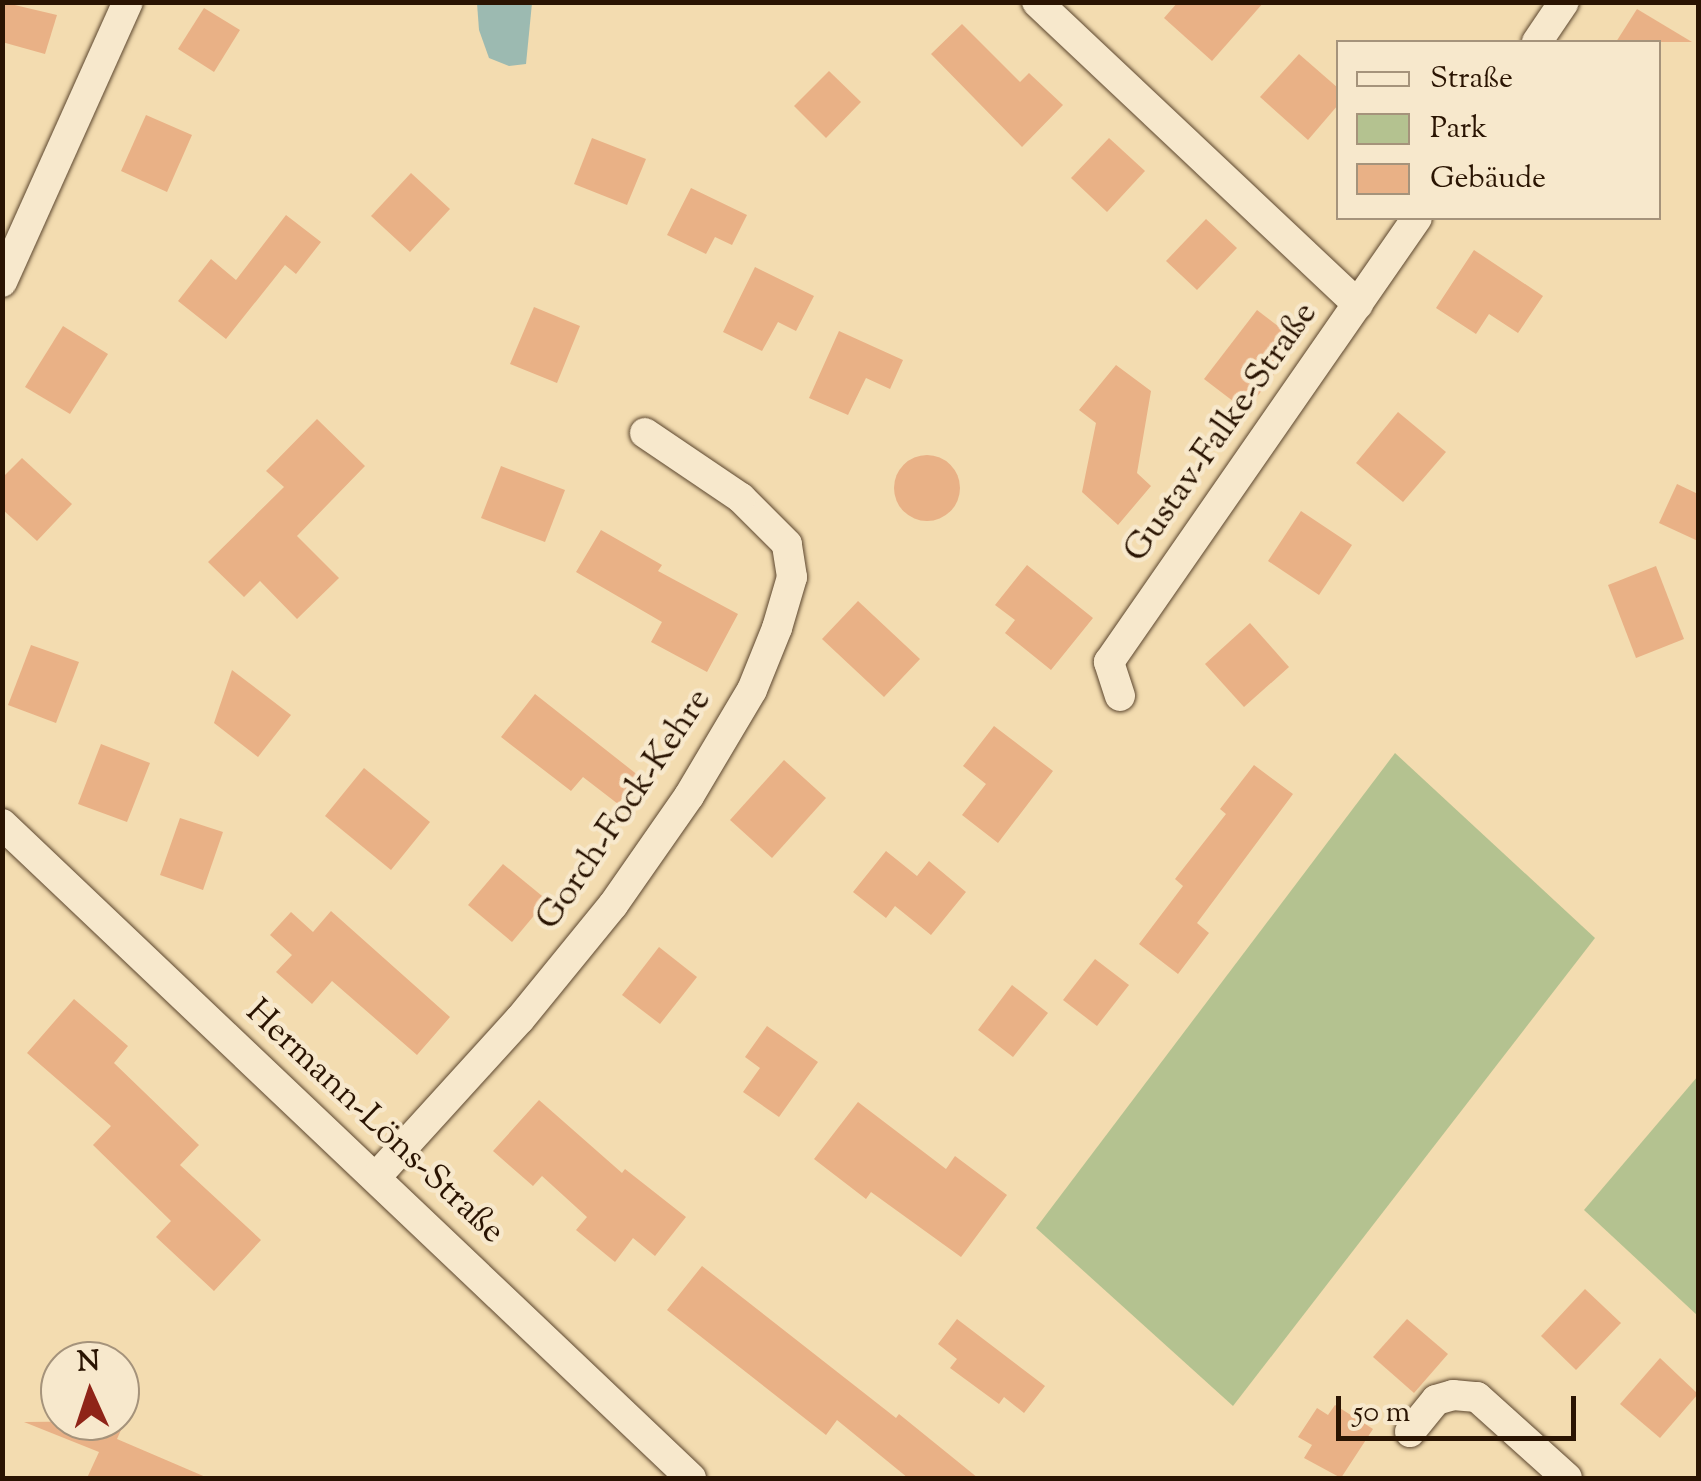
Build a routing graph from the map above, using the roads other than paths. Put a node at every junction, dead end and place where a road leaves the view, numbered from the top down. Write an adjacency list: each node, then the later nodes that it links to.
1 (128, 2): 6 (street)
2 (1037, 2): 7 (street)
3 (1564, 2): 4 (street)
4 (1538, 40)
5 (1416, 220): 7 (street, Gustav-Falke-Straße)
6 (2, 282)
7 (1358, 304): 9 (street, Gustav-Falke-Straße)
8 (645, 433): 11 (street, Gorch-Fock-Kehre)
9 (1120, 696)
10 (2, 824): 11 (street, Hermann-Löns-Straße)
11 (376, 1176): 13 (street, Hermann-Löns-Straße)
12 (1410, 1432): 14 (street)
13 (691, 1478)
14 (1568, 1478)

